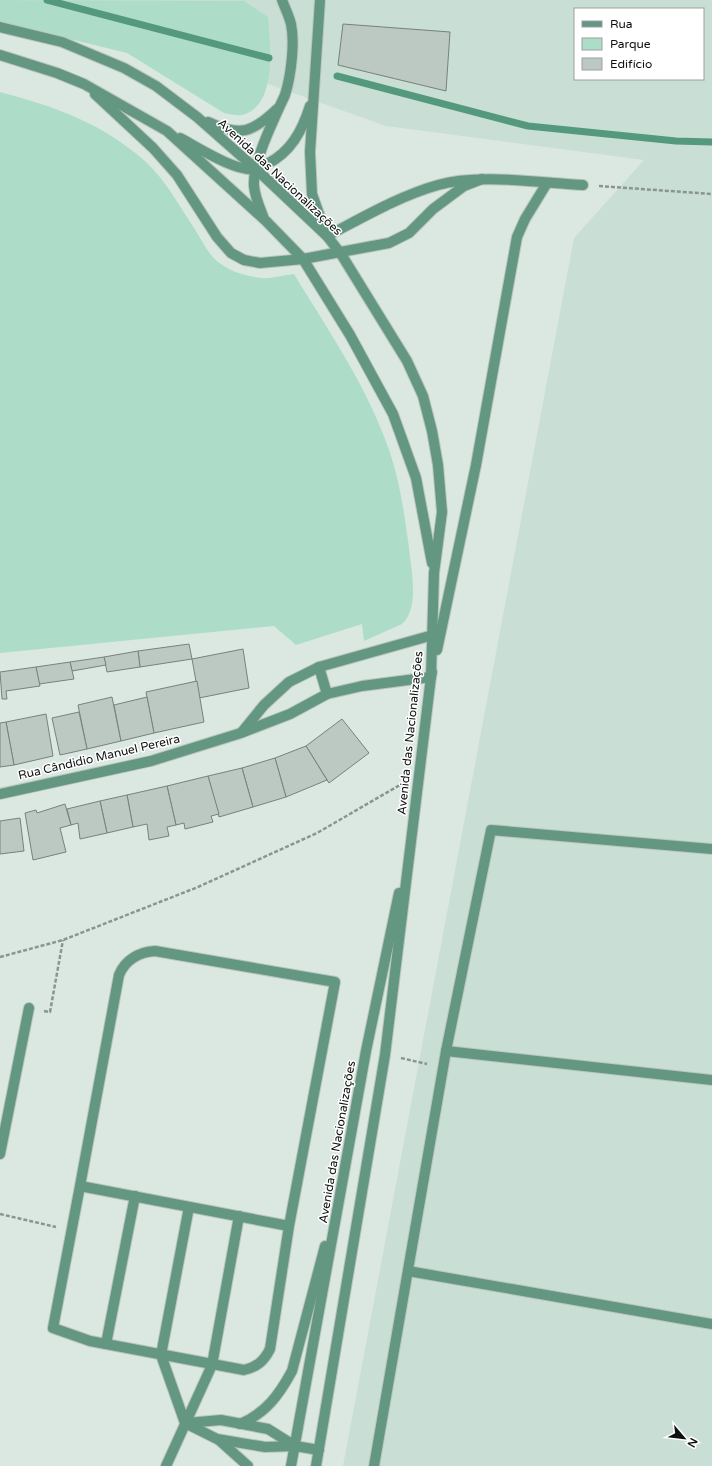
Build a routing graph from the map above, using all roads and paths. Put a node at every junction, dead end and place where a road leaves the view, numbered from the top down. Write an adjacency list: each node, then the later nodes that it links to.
1 (282, 0): 7 (street)
2 (320, 0): 6 (street)
3 (0, 28): 8 (street, Avenida das Nacionalizações)
4 (0, 55): 5 (street, Avenida das Nacionalizações)
5 (84, 84): 9 (street, Avenida das Nacionalizações); 18 (street)
6 (315, 93): 10 (street); 16 (street)
7 (280, 107): 8 (street); 10 (street)
8 (197, 117): 10 (street, Avenida das Nacionalizações)
9 (167, 131): 10 (street); 15 (street, Avenida das Nacionalizações)
10 (256, 169): 15 (street); 16 (street, Avenida das Nacionalizações)
11 (482, 179): 12 (street); 16 (street); 17 (street)
12 (547, 183): 13 (street); 22 (street)
13 (583, 185): 14 (path)
14 (712, 194)
15 (266, 221): 18 (street, Avenida das Nacionalizações)
16 (327, 236): 17 (street, Avenida das Nacionalizações)
17 (340, 254): 18 (street); 19 (street, Avenida das Nacionalizações)
18 (303, 259): 19 (street, Avenida das Nacionalizações)
19 (434, 573): 20 (street, Avenida das Nacionalizações)
20 (432, 635): 21 (street); 22 (street, Avenida das Nacionalizações)
21 (319, 667): 23 (street); 24 (street)
22 (431, 677): 23 (street, Rua Cândidio Manuel Pereira); 25 (street, Avenida das Nacionalizações)
23 (327, 694): 24 (street, Rua Cândidio Manuel Pereira)
24 (241, 733): 26 (street, Rua Cândidio Manuel Pereira)
25 (420, 773): 27 (street, Avenida das Nacionalizações); 29 (path)
26 (0, 794)
27 (414, 824): 33 (street, Avenida das Nacionalizações); 37 (street, Avenida das Nacionalizações)
28 (712, 848): 32 (street)
29 (63, 940): 30 (path); 31 (path)
30 (0, 957)
31 (29, 1008): 36 (street)
32 (446, 1052): 34 (street); 35 (street)
33 (385, 1055): 34 (path); 54 (street, Avenida das Nacionalizações)
34 (443, 1067): 45 (street)
35 (712, 1080)
36 (0, 1154)
37 (345, 1170): 51 (street); 53 (street, Avenida das Nacionalizações)
38 (80, 1186): 39 (street); 43 (street); 44 (street)
39 (135, 1196): 40 (street); 47 (street)
40 (189, 1207): 42 (street); 48 (street)
41 (0, 1214): 44 (path)
42 (239, 1216): 43 (street); 49 (street)
43 (289, 1226): 49 (street)
44 (72, 1231): 47 (street)
45 (408, 1272): 46 (street); 59 (street)
46 (712, 1324)
47 (106, 1344): 48 (street)
48 (161, 1355): 49 (street); 50 (street)
49 (212, 1365): 50 (street)
50 (185, 1423): 51 (street); 52 (street); 55 (street)
51 (240, 1424): 53 (street)
52 (217, 1439): 53 (street); 56 (street)
53 (295, 1446): 54 (street); 57 (street, Avenida das Nacionalizações)
54 (319, 1450): 58 (street, Avenida das Nacionalizações)
55 (166, 1466)
56 (248, 1466)
57 (291, 1466)
58 (316, 1466)
59 (374, 1466)

